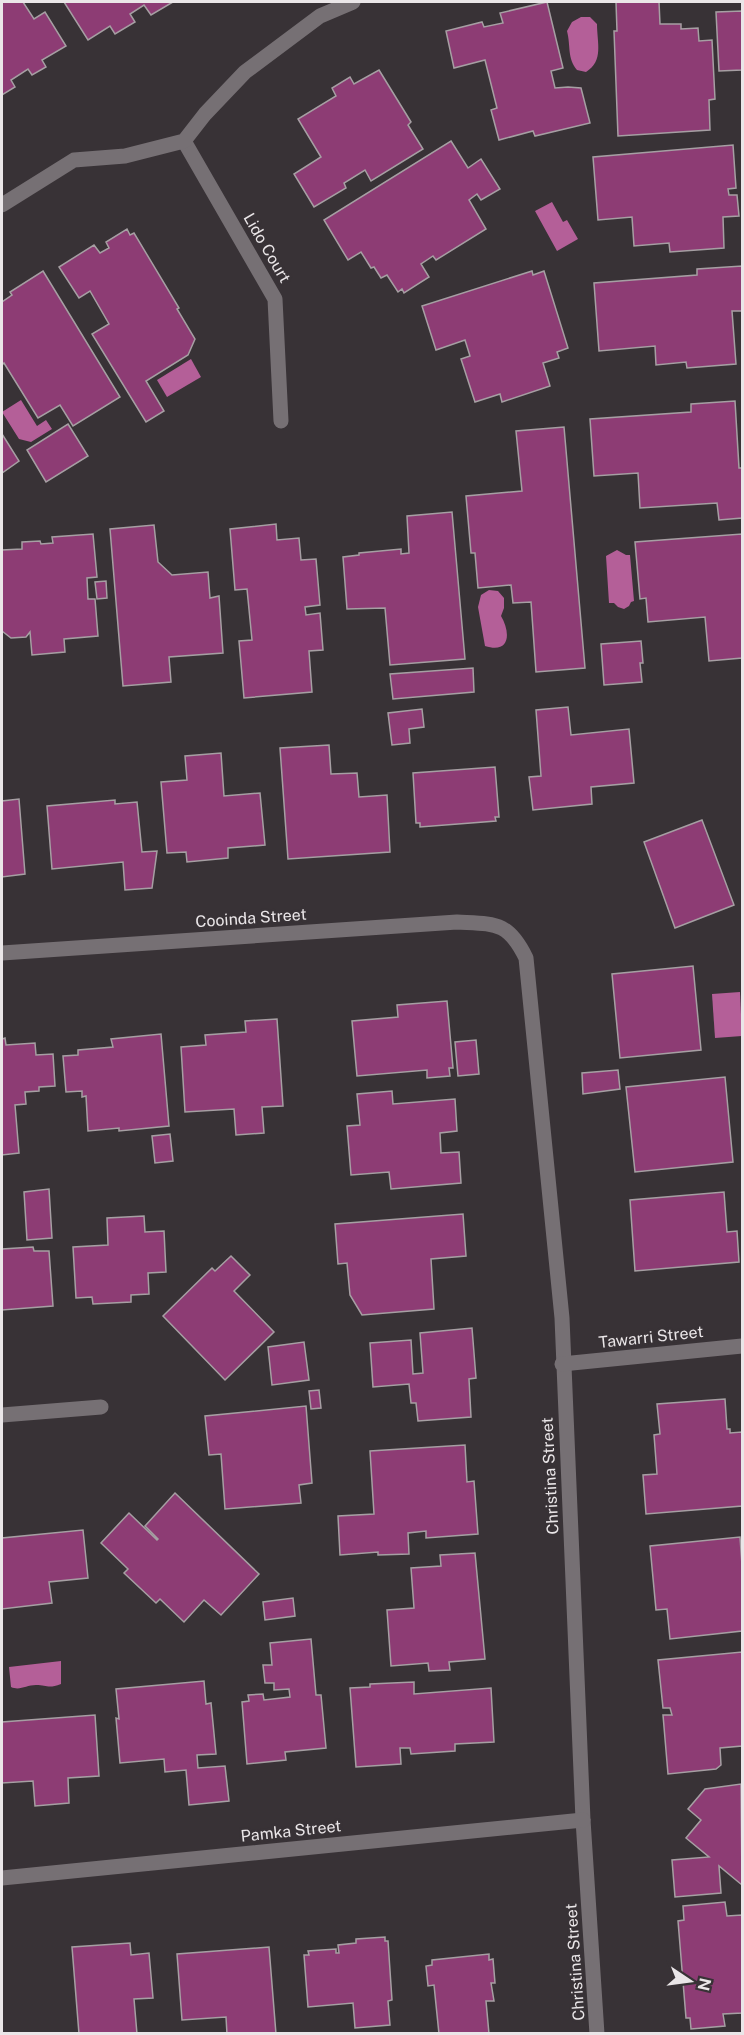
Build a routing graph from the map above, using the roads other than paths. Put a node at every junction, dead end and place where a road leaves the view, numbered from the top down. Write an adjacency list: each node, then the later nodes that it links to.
1 (353, 2): 2 (street)
2 (184, 141): 3 (street); 4 (street, Lido Court)
3 (2, 205)
4 (281, 421)
5 (502, 927): 6 (street, Cooinda Street); 8 (street, Christina Street)
6 (2, 953)
7 (742, 1346): 8 (street, Tawarri Street)
8 (562, 1364): 11 (street, Christina Street)
9 (101, 1407): 10 (street)
10 (2, 1414)
11 (584, 1820): 12 (street, Pamka Street); 13 (street, Christina Street)
12 (2, 1878)
13 (597, 2034)

